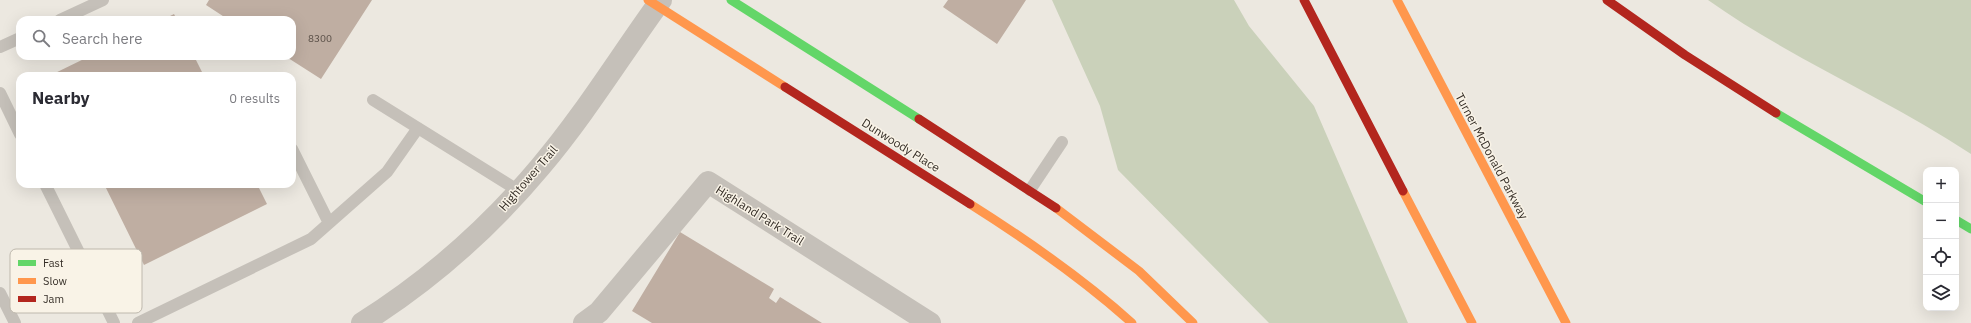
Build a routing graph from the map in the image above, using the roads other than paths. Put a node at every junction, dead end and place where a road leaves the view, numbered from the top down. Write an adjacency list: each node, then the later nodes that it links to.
1 (103, 0): 7 (lane)
2 (731, 0): 17 (main road)
3 (1304, 0): 34 (main road)
4 (1397, 0): 35 (main road, Turner McDonald Parkway)
5 (1607, 0): 19 (main road)
6 (656, 2): 18 (street, Hightower Trail); 32 (main road, Dunwoody Place)
7 (69, 16)
8 (16, 40): 9 (lane)
9 (0, 48)
10 (0, 93): 12 (lane)
11 (373, 100): 13 (lane)
12 (16, 126)
13 (418, 128): 18 (lane); 21 (lane)
14 (1062, 142): 17 (lane)
15 (296, 157): 21 (lane)
16 (47, 188): 23 (lane)
17 (1030, 190): 33 (main road)
18 (519, 191): 29 (street, Hightower Trail)
19 (1923, 200)
20 (1959, 222): 22 (main road)
21 (329, 223): 28 (lane)
22 (1971, 229)
23 (77, 249)
24 (0, 293): 26 (lane)
25 (109, 313): 27 (lane)
26 (15, 323)
27 (114, 323)
28 (138, 323)
29 (362, 323)
30 (584, 323): 31 (street, Highland Park Trail)
31 (930, 323)
32 (1132, 323)
33 (1193, 323)
34 (1472, 323)
35 (1566, 323)

